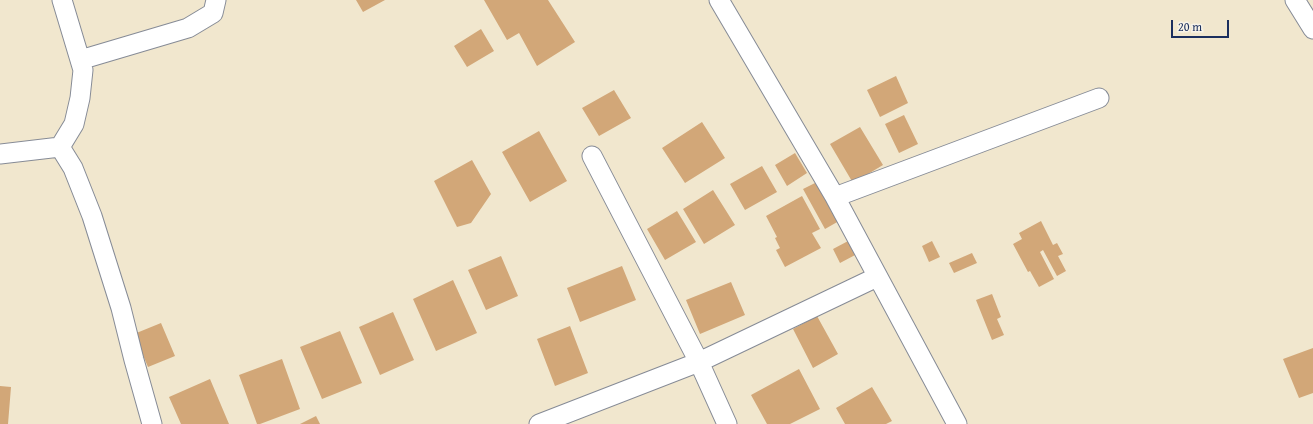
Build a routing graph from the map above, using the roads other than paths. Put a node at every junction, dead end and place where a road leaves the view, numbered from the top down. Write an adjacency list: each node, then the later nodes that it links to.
1 (62, 0): 6 (street)
2 (216, 0): 6 (street)
3 (719, 0): 11 (street)
4 (1296, 0): 5 (street)
5 (1313, 29)
6 (80, 60): 8 (street)
7 (1099, 98): 11 (street)
8 (60, 147): 9 (street); 14 (street)
9 (0, 154)
10 (592, 156): 13 (street)
11 (835, 197): 12 (street)
12 (877, 277): 13 (street); 17 (street)
13 (699, 362): 15 (street); 16 (street)
14 (152, 424)
15 (539, 424)
16 (727, 424)
17 (957, 424)

